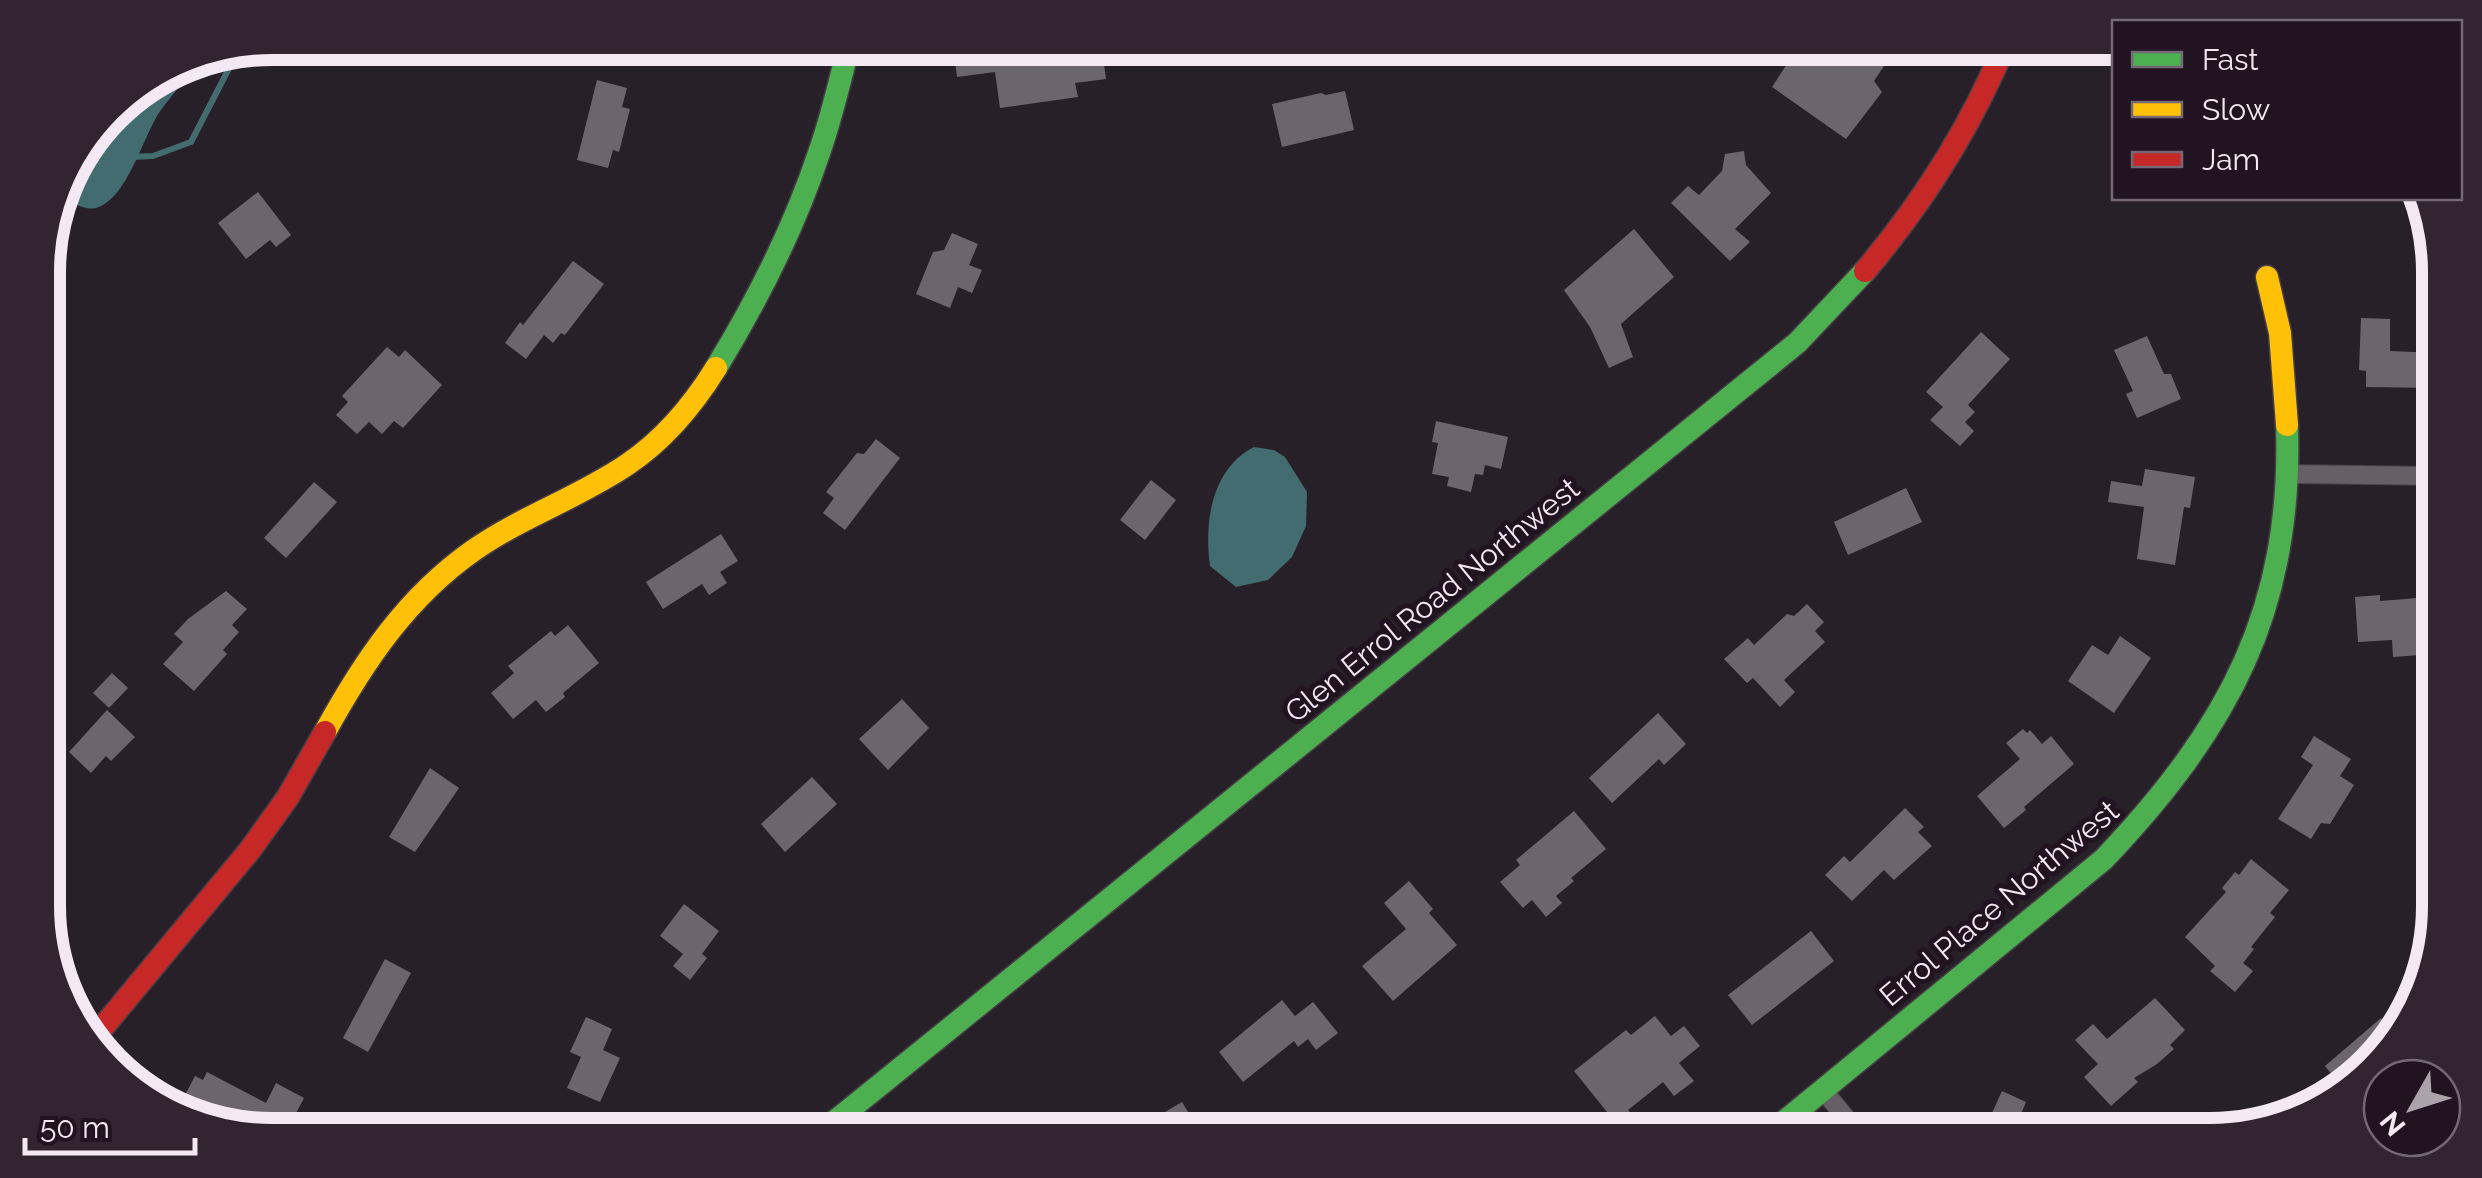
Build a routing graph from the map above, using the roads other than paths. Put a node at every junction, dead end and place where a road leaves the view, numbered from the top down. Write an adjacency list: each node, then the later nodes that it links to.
1 (845, 60): 6 (street)
2 (1998, 60): 8 (street, Glen Errol Road Northwest)
3 (2268, 278): 4 (street, Errol Place Northwest)
4 (2289, 474): 5 (street); 7 (street, Errol Place Northwest)
5 (2422, 476)
6 (100, 1030)
7 (1823, 1090): 9 (street, Errol Place Northwest); 10 (street)
8 (839, 1118)
9 (1789, 1118)
10 (1846, 1118)

